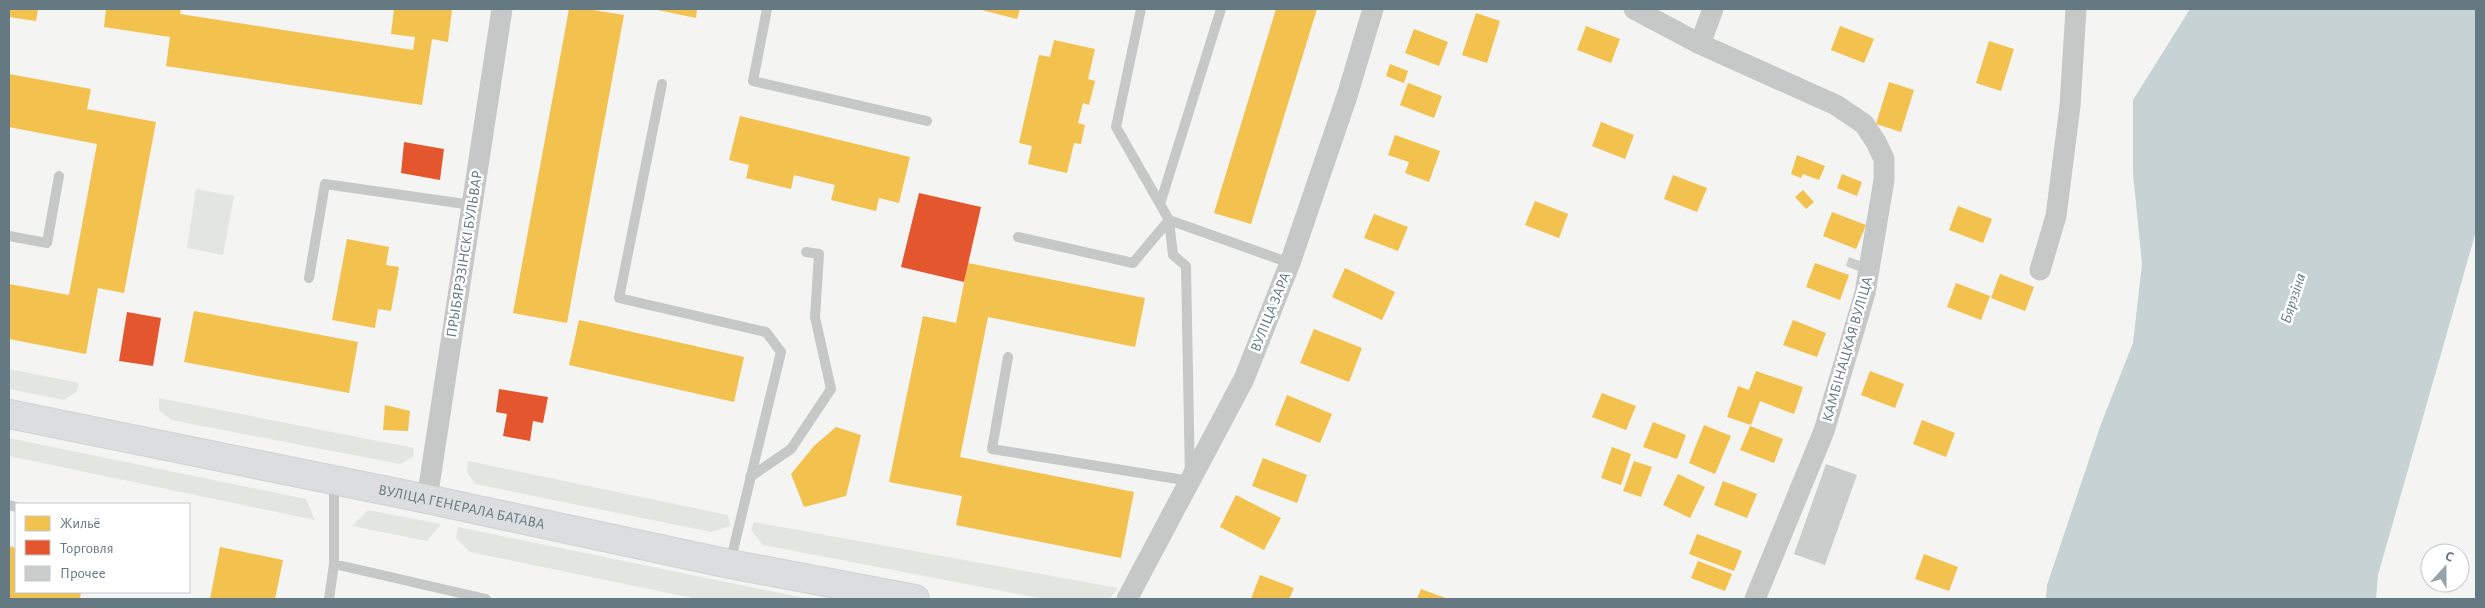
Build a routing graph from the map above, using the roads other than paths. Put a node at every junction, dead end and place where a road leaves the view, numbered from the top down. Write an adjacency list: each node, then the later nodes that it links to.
1 (502, 9): 14 (street, ПРЫБЯРЭЗІНСКІ БУЛЬВАР)
2 (767, 9): 11 (lane)
3 (1141, 9): 13 (lane)
4 (1221, 9): 13 (lane)
5 (1372, 9): 19 (street, ВУЛІЦА ЗАРА)
6 (1634, 9): 9 (street, КАМБІНАЦКАЯ ВУЛІЦА)
7 (1713, 9): 9 (street)
8 (2076, 9): 20 (street)
9 (1700, 44): 35 (street, КАМБІНАЦКАЯ ВУЛІЦА)
10 (662, 84): 24 (lane)
11 (927, 121)
12 (59, 176): 16 (lane)
13 (1160, 204): 15 (lane)
14 (472, 205): 21 (lane); 27 (street, ПРЫБЯРЭЗІНСКІ БУЛЬВАР)
15 (1169, 220): 17 (lane); 19 (lane); 26 (lane)
16 (9, 236)
17 (1018, 237)
18 (806, 252): 24 (lane)
19 (1290, 263): 26 (street, ВУЛІЦА ЗАРА)
20 (2040, 270)
21 (309, 278)
22 (1008, 357): 26 (lane)
23 (9, 414): 25 (street, ВУЛІЦА ГЕНЕРАЛА БАТАВА)
24 (750, 477): 29 (lane)
25 (334, 481): 27 (street, ВУЛІЦА ГЕНЕРАЛА БАТАВА); 28 (lane)
26 (1190, 482): 34 (street, ВУЛІЦА ЗАРА)
27 (427, 498): 29 (street, ВУЛІЦА ГЕНЕРАЛА БАТАВА)
28 (334, 564): 31 (lane); 32 (lane)
29 (730, 564): 30 (street, ВУЛІЦА ГЕНЕРАЛА БАТАВА)
30 (886, 597): 33 (street, ВУЛІЦА ГЕНЕРАЛА БАТАВА)
31 (330, 599)
32 (486, 599)
33 (915, 599)
34 (1128, 599)
35 (1755, 599)

